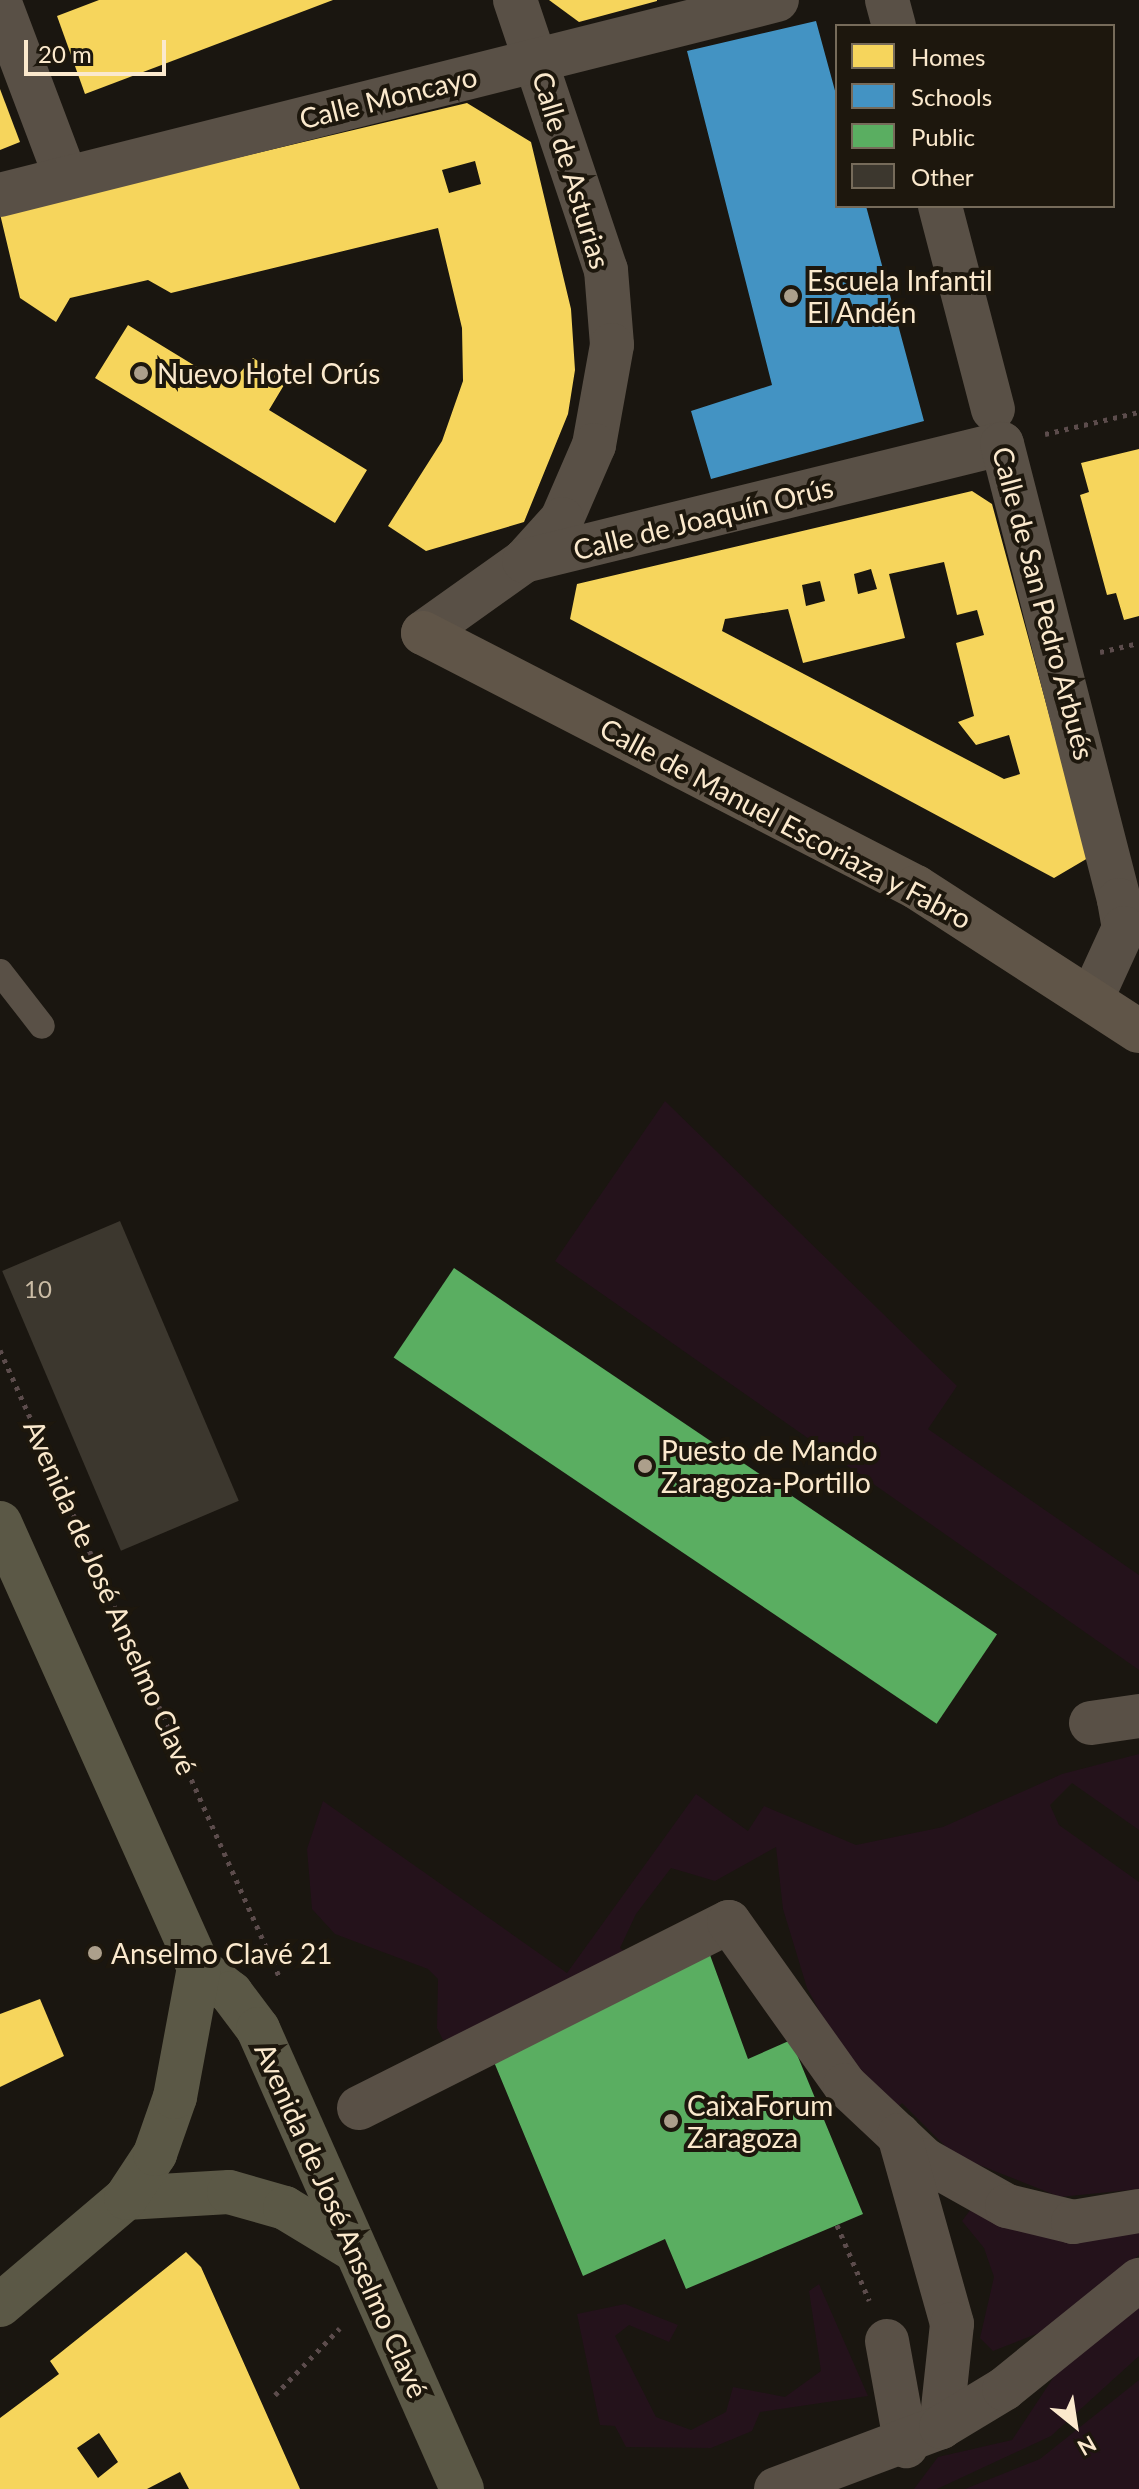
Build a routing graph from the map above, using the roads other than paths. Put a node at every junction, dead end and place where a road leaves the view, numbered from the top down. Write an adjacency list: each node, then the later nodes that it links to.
1 (515, 0): 6 (street, Calle de Asturias)
2 (777, 0): 6 (street, Calle Moncayo)
3 (887, 0): 5 (street)
4 (0, 3): 7 (street)
5 (893, 24)
6 (538, 59): 7 (street, Calle Moncayo); 11 (street, Calle de Asturias)
7 (66, 178): 8 (street, Calle Moncayo)
8 (0, 195)
9 (941, 208): 10 (street, Calle de San Pedro Arbués)
10 (997, 426): 11 (street, Calle de Joaquín Orús); 14 (street, Calle de San Pedro Arbués)
11 (524, 561): 12 (street, Calle de Joaquín Orús)
12 (423, 633): 14 (street, Calle de Manuel Escoriaza y Fabro)
13 (0, 972): 15 (lane)
14 (1092, 998): 16 (street, Calle de Manuel Escoriaza y Fabro)
15 (42, 1026)
16 (1139, 1031)
17 (0, 1523): 20 (main road, Avenida de José Anselmo Clavé)
18 (1139, 1716): 19 (street)
19 (1091, 1723)
20 (199, 1968): 23 (main road); 25 (main road, Avenida de José Anselmo Clavé)
21 (359, 2108): 22 (street)
22 (899, 2135): 24 (street); 29 (street)
23 (126, 2198): 25 (main road); 27 (main road)
24 (1139, 2211)
25 (356, 2251): 30 (main road, Avenida de José Anselmo Clavé)
26 (1139, 2280): 29 (street)
27 (0, 2305)
28 (887, 2341): 29 (street)
29 (923, 2436): 31 (street)
30 (462, 2489)
31 (776, 2489)

